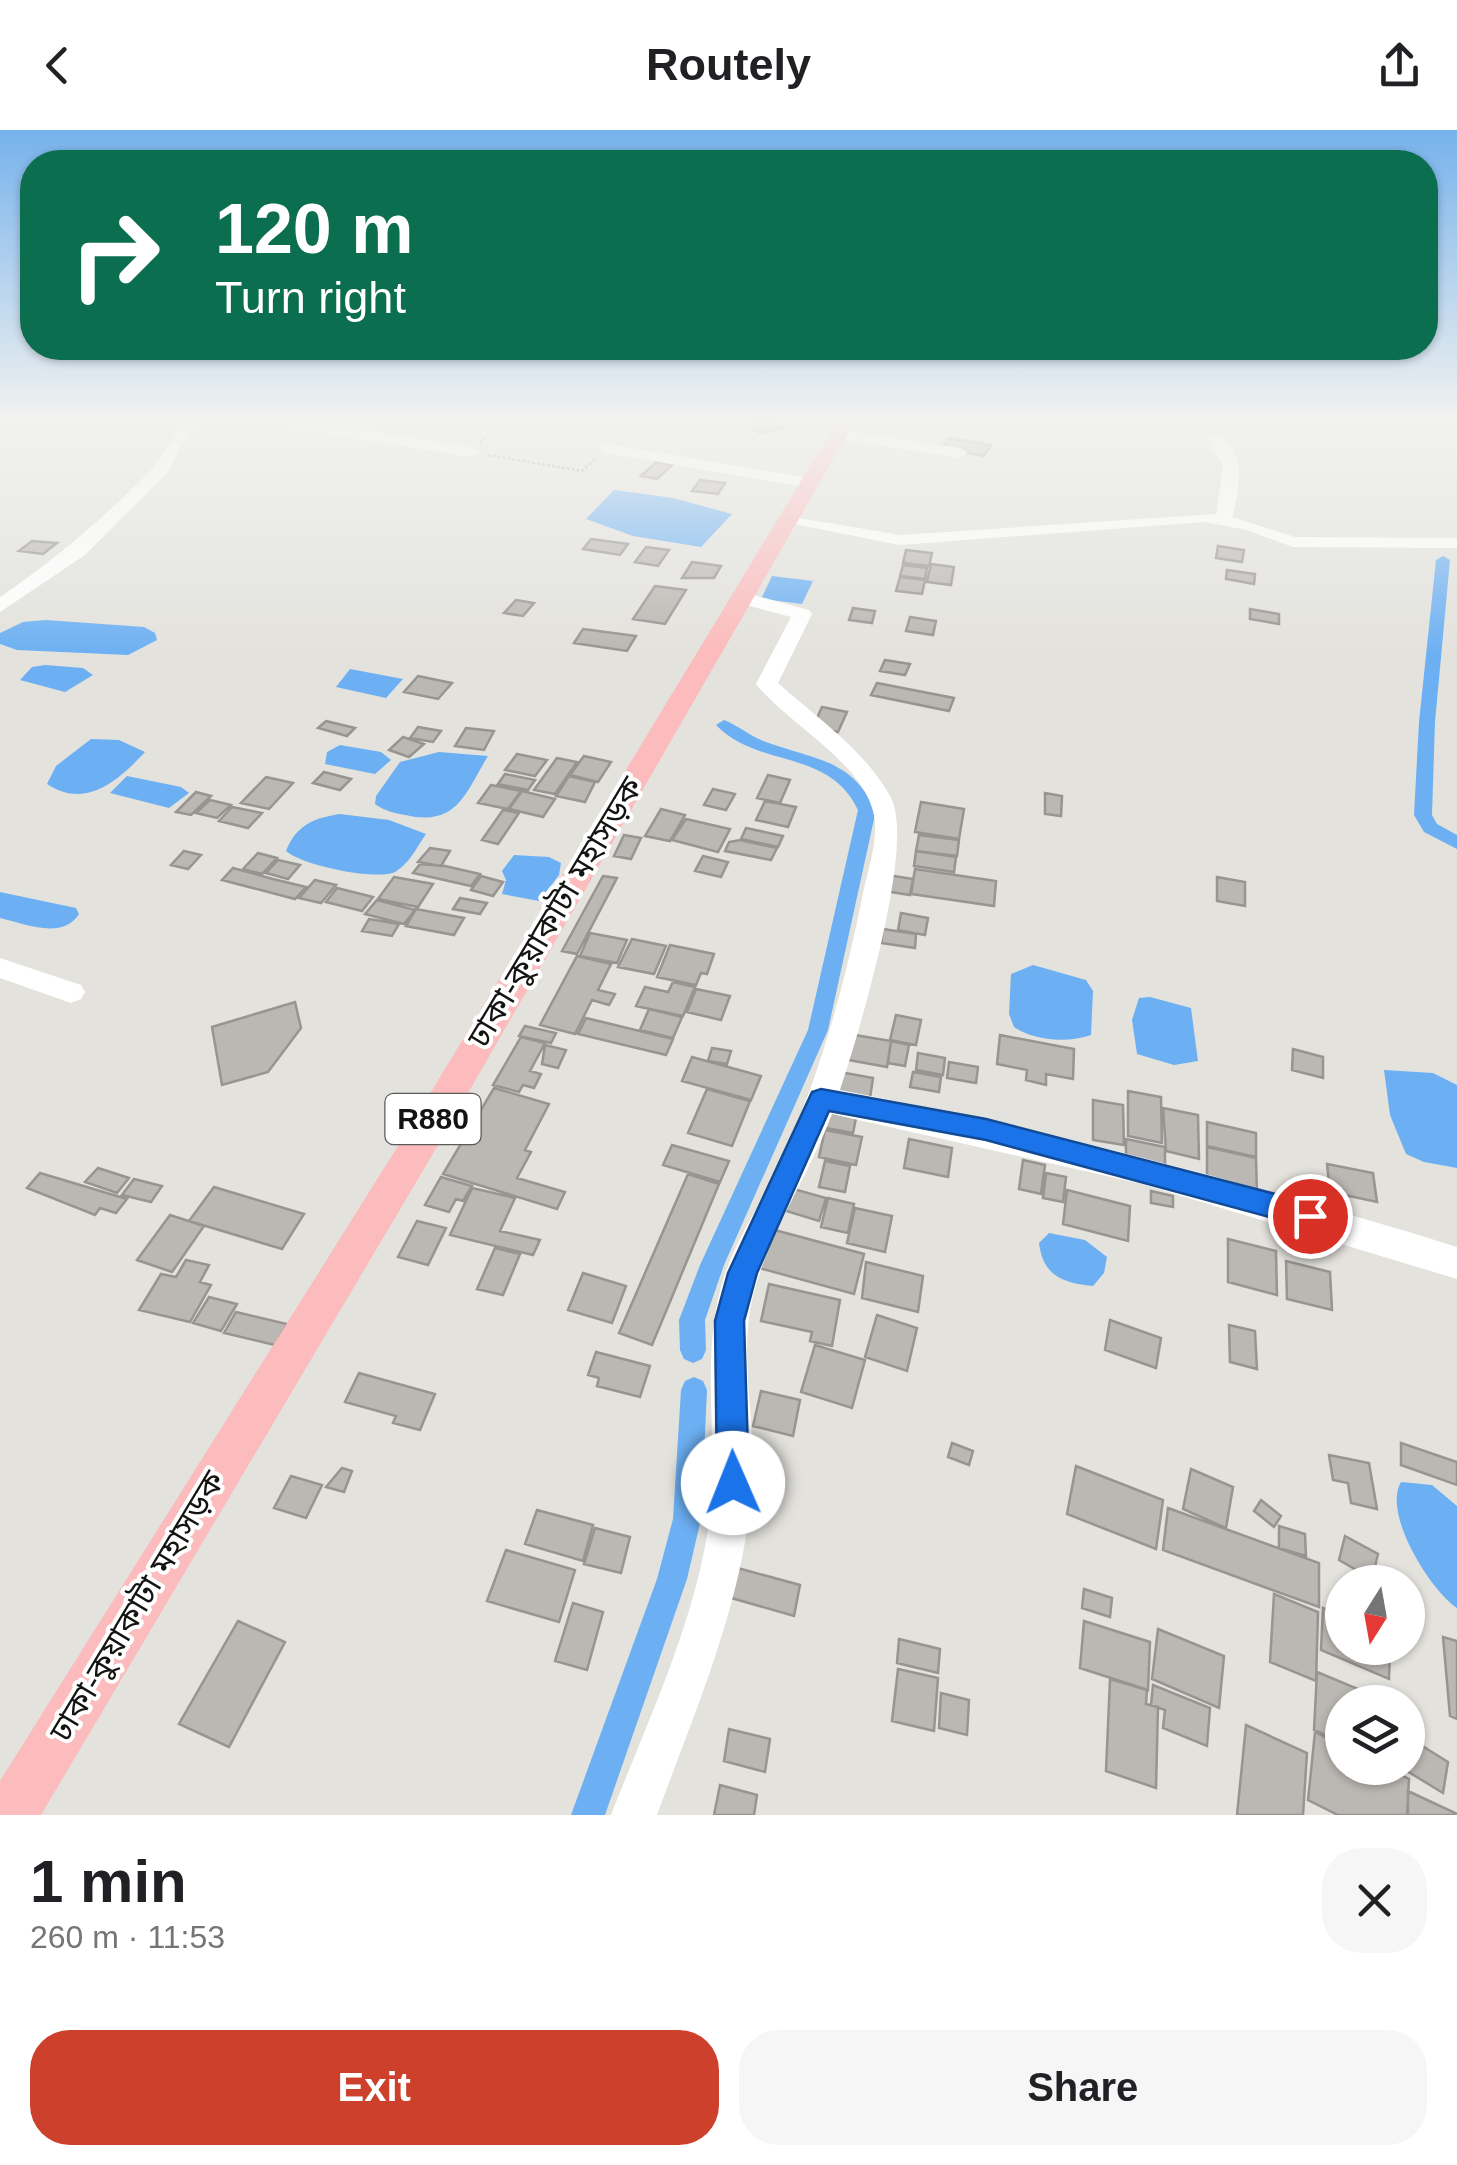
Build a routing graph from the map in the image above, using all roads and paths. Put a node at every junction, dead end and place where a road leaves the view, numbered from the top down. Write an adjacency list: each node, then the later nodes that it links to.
1 (133, 497): 8 (street)
2 (802, 497): 5 (main road, ঢাকা-কুয়াকাটা মহাসড়ক / R880)
3 (1229, 497): 4 (street)
4 (1223, 520): 5 (street); 6 (street)
5 (788, 522): 7 (main road, ঢাকা-কুয়াকাটা মহাসড়ক / R880)
6 (1457, 543)
7 (742, 598): 11 (street); 13 (main road, ঢাকা-কুয়াকাটা মহাসড়ক / R880)
8 (0, 606)
9 (0, 968): 10 (street)
10 (71, 992)
11 (821, 1099): 12 (street); 14 (street)
12 (1457, 1263)
13 (10, 1815)
14 (634, 1815)

